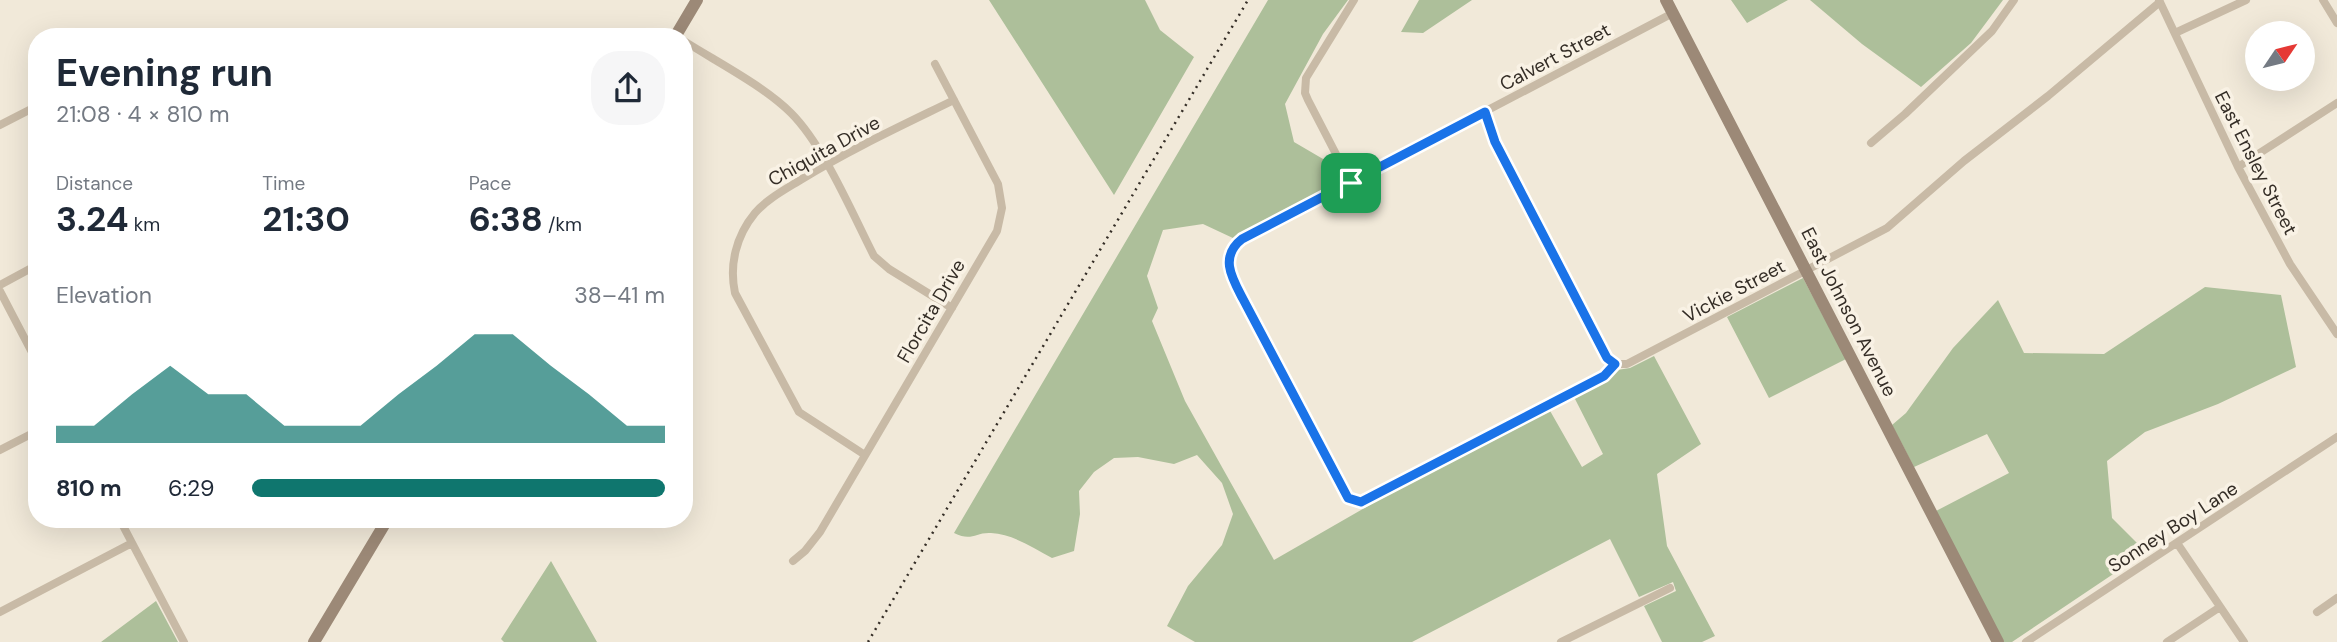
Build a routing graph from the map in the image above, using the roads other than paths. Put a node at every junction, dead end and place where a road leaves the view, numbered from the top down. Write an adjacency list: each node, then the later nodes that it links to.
1 (696, 0): 10 (main road)
2 (1353, 0): 22 (street)
3 (1666, 0): 8 (main road, East Johnson Avenue)
4 (2014, 0): 19 (street)
5 (2246, 0): 11 (street)
6 (2323, 0): 9 (street)
7 (2159, 1): 11 (street, East Ensley Street); 24 (street, Vickie Street)
8 (1673, 13): 17 (street, Calvert Street); 24 (main road, East Johnson Avenue)
9 (2337, 23)
10 (683, 28)
11 (2175, 33): 21 (street, East Ensley Street)
12 (693, 47): 20 (street)
13 (935, 64): 14 (street, Florcita Drive)
14 (954, 100): 20 (street, Chiquita Drive); 27 (street, Florcita Drive)
15 (2337, 103): 21 (street)
16 (28, 111): 18 (street)
17 (1485, 112): 22 (street, Calvert Street); 30 (street)
18 (0, 125)
19 (1871, 143)
20 (825, 164): 27 (street); 34 (street, Chiquita Drive)
21 (2238, 167): 28 (street, East Ensley Street)
22 (1351, 183): 35 (street, Calvert Street)
23 (28, 270): 25 (street)
24 (1806, 271): 30 (street, Vickie Street); 50 (main road, East Johnson Avenue)
25 (0, 285)
26 (0, 291): 29 (street)
27 (952, 308): 34 (street, Florcita Drive)
28 (2337, 334)
29 (28, 345)
30 (1615, 364): 35 (street, Vickie Street)
31 (28, 435): 33 (street)
32 (2337, 437): 39 (street, Sonney Boy Lane)
33 (0, 450)
34 (865, 454): 40 (street, Florcita Drive)
35 (1357, 502)
36 (124, 528): 38 (street)
37 (382, 528): 48 (main road)
38 (132, 543): 44 (street); 47 (street)
39 (2177, 543): 43 (street); 51 (street, Sonney Boy Lane)
40 (793, 561)
41 (1670, 589): 46 (street)
42 (2337, 598): 45 (street)
43 (2220, 607): 52 (street); 53 (street)
44 (0, 612)
45 (2317, 612)
46 (1576, 638): 49 (street)
47 (184, 642)
48 (314, 642)
49 (1561, 642)
50 (1998, 642)
51 (2026, 642)
52 (2167, 642)
53 (2244, 642)

